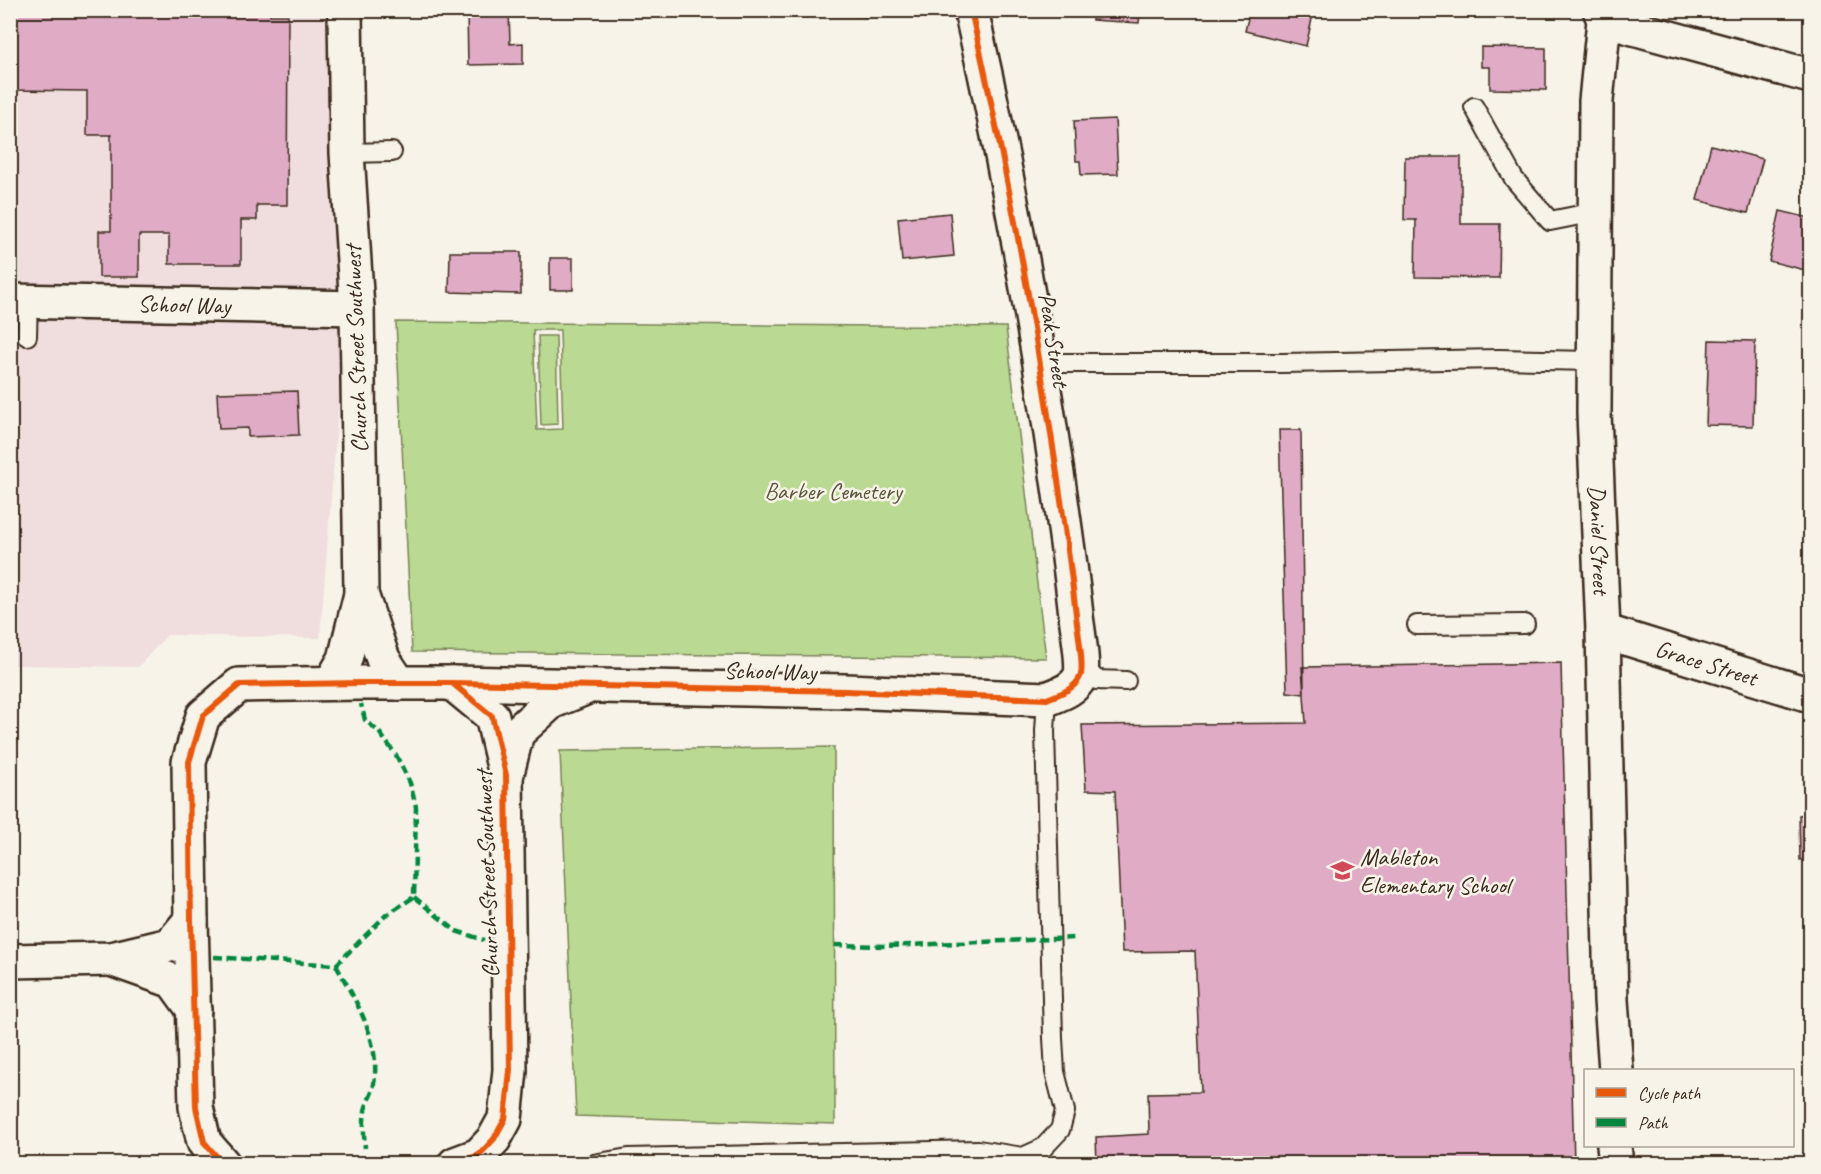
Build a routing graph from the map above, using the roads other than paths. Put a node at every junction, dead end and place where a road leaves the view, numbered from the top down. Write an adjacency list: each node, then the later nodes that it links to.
1 (345, 10): 7 (street, Church Street Southwest)
2 (971, 10): 13 (street, Peak Street)
3 (1602, 15): 4 (street); 8 (street, Daniel Street)
4 (1810, 76)
5 (1474, 107): 8 (lane)
6 (392, 152): 7 (lane)
7 (346, 153): 10 (street, Church Street Southwest)
8 (1595, 212): 12 (street, Daniel Street)
9 (19, 301): 10 (street, School Way); 11 (lane)
10 (357, 308): 14 (street, Church Street Southwest)
11 (27, 336)
12 (1594, 361): 13 (lane); 17 (street, Daniel Street)
13 (1040, 363): 18 (street, Peak Street)
14 (361, 594): 20 (street, Church Street Southwest); 21 (street)
15 (1525, 624): 16 (lane)
16 (1417, 625)
17 (1603, 631): 24 (street, Grace Street); 31 (street, Daniel Street)
18 (1082, 671): 19 (lane); 25 (street, School Way)
19 (1126, 681)
20 (331, 683): 21 (street); 27 (street)
21 (399, 683): 22 (street)
22 (452, 683): 23 (street, School Way); 26 (street, Church Street Southwest)
23 (591, 686): 25 (street, School Way); 26 (street)
24 (1810, 695)
25 (1047, 699): 35 (lane)
26 (506, 775): 34 (street, Church Street Southwest)
27 (191, 920): 28 (street); 30 (street)
28 (111, 959): 29 (street); 30 (street)
29 (10, 961)
30 (194, 1010): 33 (street)
31 (1616, 1069)
32 (1614, 1147): 36 (street)
33 (223, 1164)
34 (455, 1164)
35 (593, 1164)
36 (1616, 1164)

